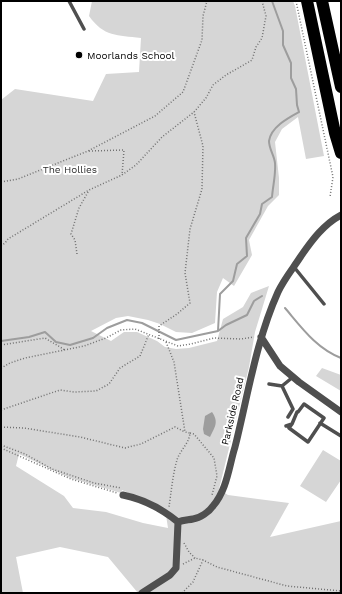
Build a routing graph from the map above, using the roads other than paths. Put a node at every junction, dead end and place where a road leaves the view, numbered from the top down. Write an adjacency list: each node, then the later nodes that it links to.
1 (69, 1): 4 (lane)
2 (307, 1): 6 (highway)
3 (322, 1): 5 (highway)
4 (84, 29)
5 (341, 87)
6 (341, 153)
7 (341, 215): 8 (street, Parkside Road)
8 (294, 267): 9 (lane); 10 (street, Parkside Road)
9 (324, 304)
10 (262, 337): 11 (street); 23 (street, Parkside Road)
11 (293, 377): 13 (lane); 16 (street)
12 (269, 384): 13 (lane)
13 (282, 386): 14 (lane)
14 (293, 409): 15 (lane); 17 (lane)
15 (298, 412): 18 (lane); 19 (lane)
16 (341, 412)
17 (288, 417)
18 (320, 423): 19 (lane); 21 (lane)
19 (292, 424): 20 (lane)
20 (286, 426)
21 (341, 436)
22 (124, 492): 23 (street)
23 (178, 522): 24 (street)
24 (142, 593)

